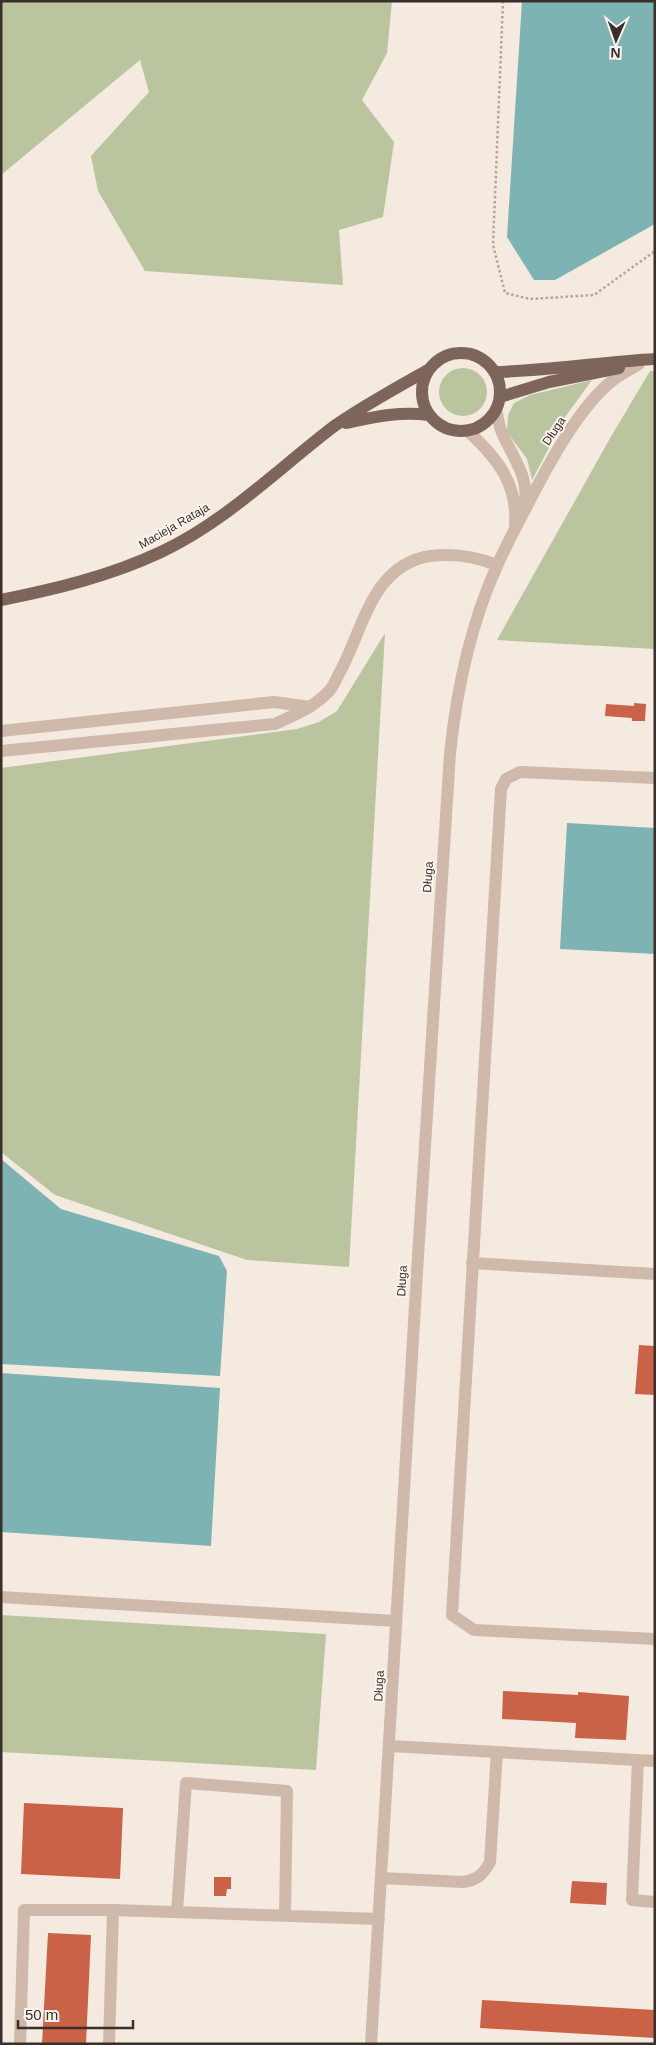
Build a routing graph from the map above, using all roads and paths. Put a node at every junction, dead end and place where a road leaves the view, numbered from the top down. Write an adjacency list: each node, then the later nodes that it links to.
1 (503, 1): 2 (path)
2 (655, 251)
3 (655, 360): 4 (main road, Długa); 6 (main road, Długa)
4 (639, 364): 7 (main road, Długa); 12 (street, Długa)
5 (428, 370): 6 (main road); 9 (main road); 10 (main road, Macieja Rataja)
6 (494, 372): 7 (main road)
7 (500, 397): 8 (main road)
8 (496, 410): 11 (main road); 12 (street, Długa)
9 (429, 415): 10 (main road, Macieja Rataja); 11 (main road)
10 (336, 426): 14 (main road, Macieja Rataja)
11 (468, 431): 12 (street, Długa)
12 (514, 531): 13 (street, Długa)
13 (497, 565): 15 (street); 22 (street, Długa)
14 (1, 600)
15 (310, 708): 16 (street); 17 (street)
16 (1, 731)
17 (1, 750)
18 (655, 778): 19 (street)
19 (472, 1263): 20 (street); 23 (street)
20 (655, 1274)
21 (1, 1597): 22 (street)
22 (396, 1621): 24 (street, Długa)
23 (655, 1639)
24 (390, 1746): 25 (street); 28 (street, Długa)
25 (497, 1752): 26 (street); 28 (street)
26 (638, 1760): 27 (street); 29 (street)
27 (655, 1761)
28 (381, 1878): 33 (street, Długa)
29 (655, 1902)
30 (113, 1910): 31 (street); 34 (street); 35 (street)
31 (177, 1912): 32 (street); 32 (street)
32 (285, 1916): 33 (street)
33 (379, 1919): 36 (street, Długa)
34 (20, 2044)
35 (109, 2044)
36 (371, 2044)

